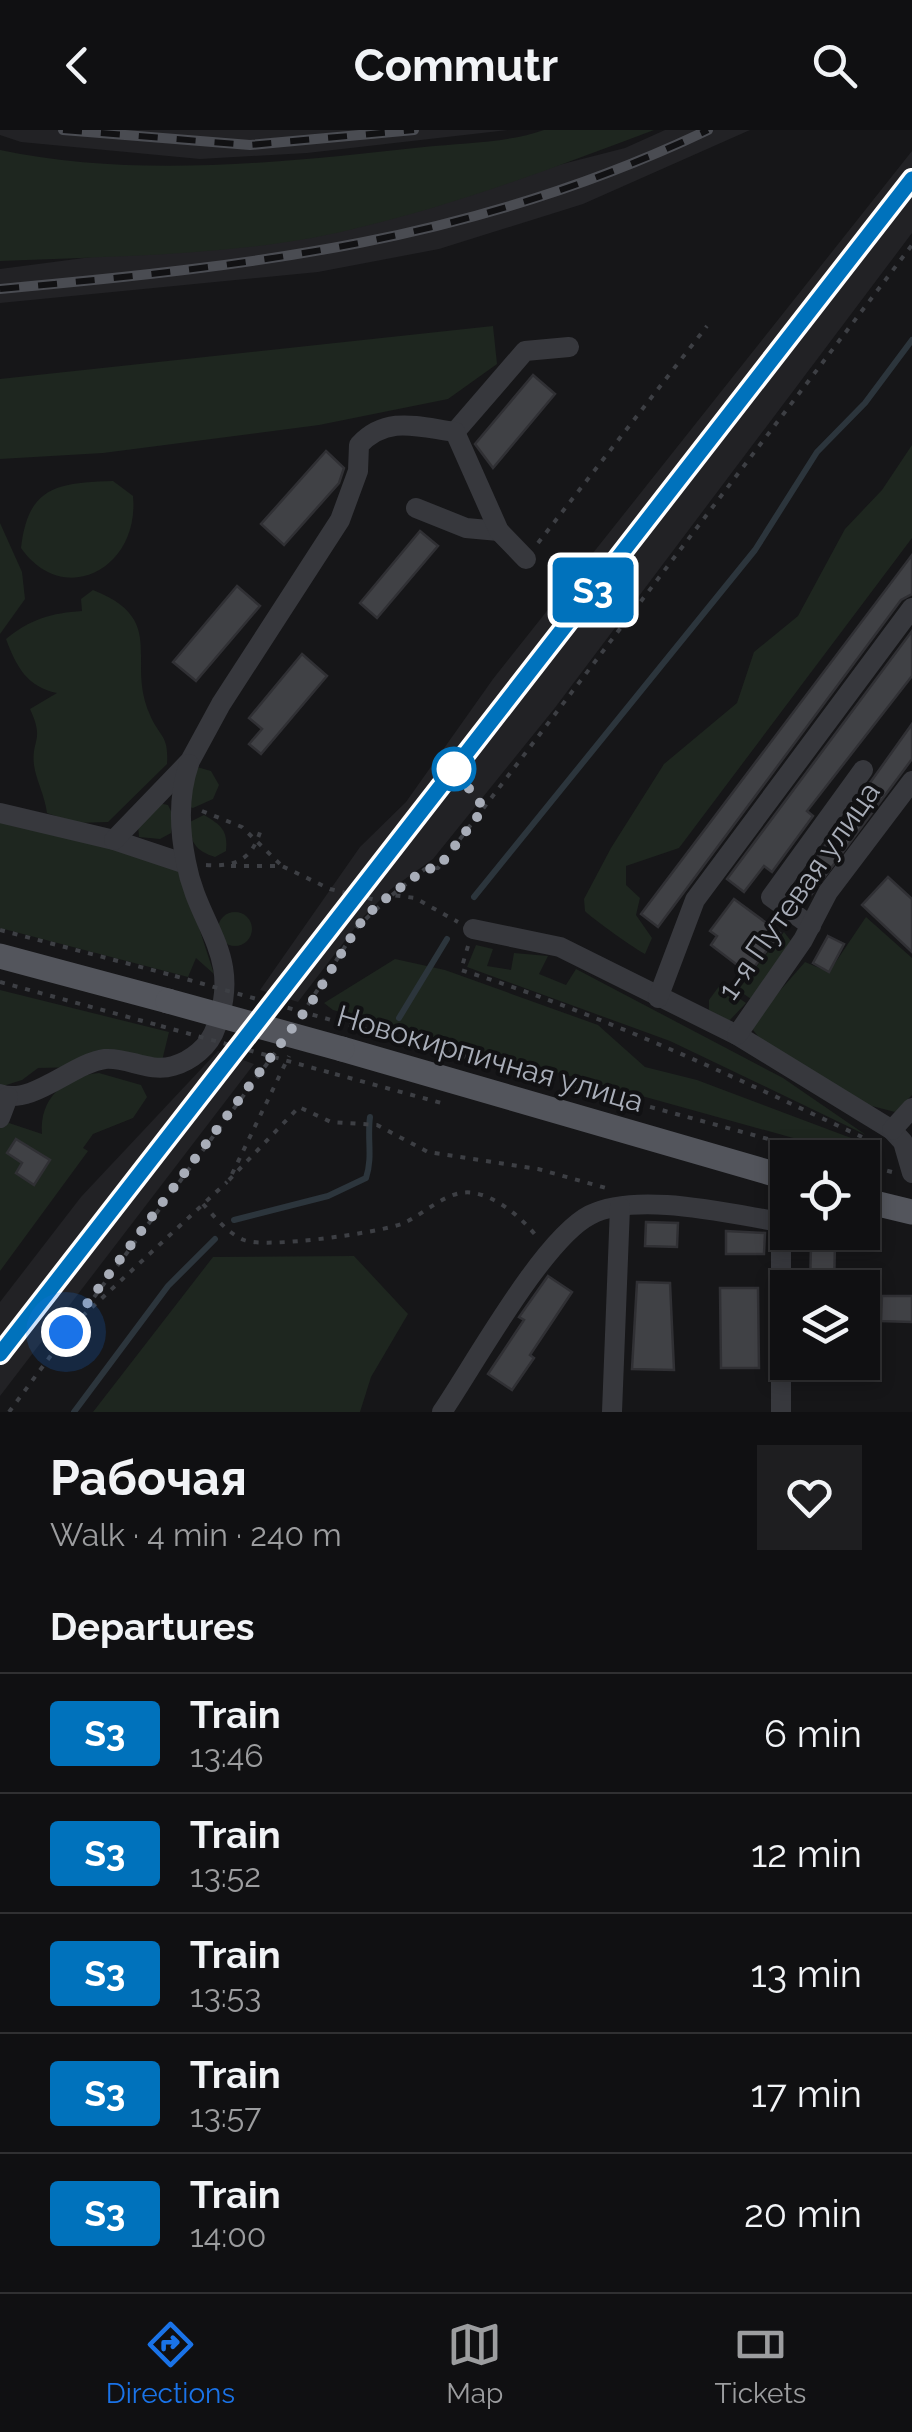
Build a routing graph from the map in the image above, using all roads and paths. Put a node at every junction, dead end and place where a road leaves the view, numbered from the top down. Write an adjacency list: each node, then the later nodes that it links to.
1 (912, 245): 20 (path)
2 (707, 326): 7 (path)
3 (569, 347): 4 (street)
4 (455, 432): 6 (street); 9 (street)
5 (416, 508): 6 (street)
6 (499, 532): 7 (street)
7 (526, 560)
8 (912, 608): 27 (street)
9 (190, 761): 12 (street); 16 (street)
10 (863, 770): 22 (street)
11 (912, 781): 22 (street, 1-я Путевая улица)
12 (180, 808): 15 (path); 17 (street)
13 (0, 814): 16 (street)
14 (262, 829): 15 (path)
15 (258, 839): 18 (path); 19 (path)
16 (114, 840): 17 (street)
17 (186, 864): 18 (path); 34 (street)
18 (231, 866): 19 (path)
19 (282, 866): 21 (path)
20 (392, 895): 21 (path); 23 (path)
21 (382, 902): 29 (path)
22 (810, 926): 30 (street, 1-я Путевая улица)
23 (473, 929): 27 (street); 37 (path)
24 (0, 930): 28 (path)
25 (0, 956): 28 (main road, Новокирпичная улица)
26 (0, 982): 28 (path)
27 (658, 998): 30 (street)
28 (168, 1001): 32 (main road, Новокирпичная улица, bridge); 32 (path, bridge); 32 (path, bridge)
29 (302, 1019)
30 (736, 1034): 37 (street)
31 (277, 1050): 47 (path)
32 (342, 1050): 38 (path); 39 (main road, Новокирпичная улица)
33 (290, 1056): 41 (path)
34 (4, 1096): 36 (street)
35 (912, 1108): 37 (street)
36 (0, 1118)
37 (884, 1136): 40 (street)
38 (770, 1143)
39 (770, 1173)
40 (904, 1173)
41 (229, 1180): 42 (path); 43 (path)
42 (615, 1198): 46 (street); 50 (street); 51 (street)
43 (203, 1204): 46 (path); 47 (path)
44 (880, 1204): 45 (main road)
45 (912, 1212)
46 (550, 1252): 49 (street)
47 (66, 1332): 48 (path)
48 (9, 1412)
49 (442, 1412)
50 (612, 1412)
51 (781, 1412)

